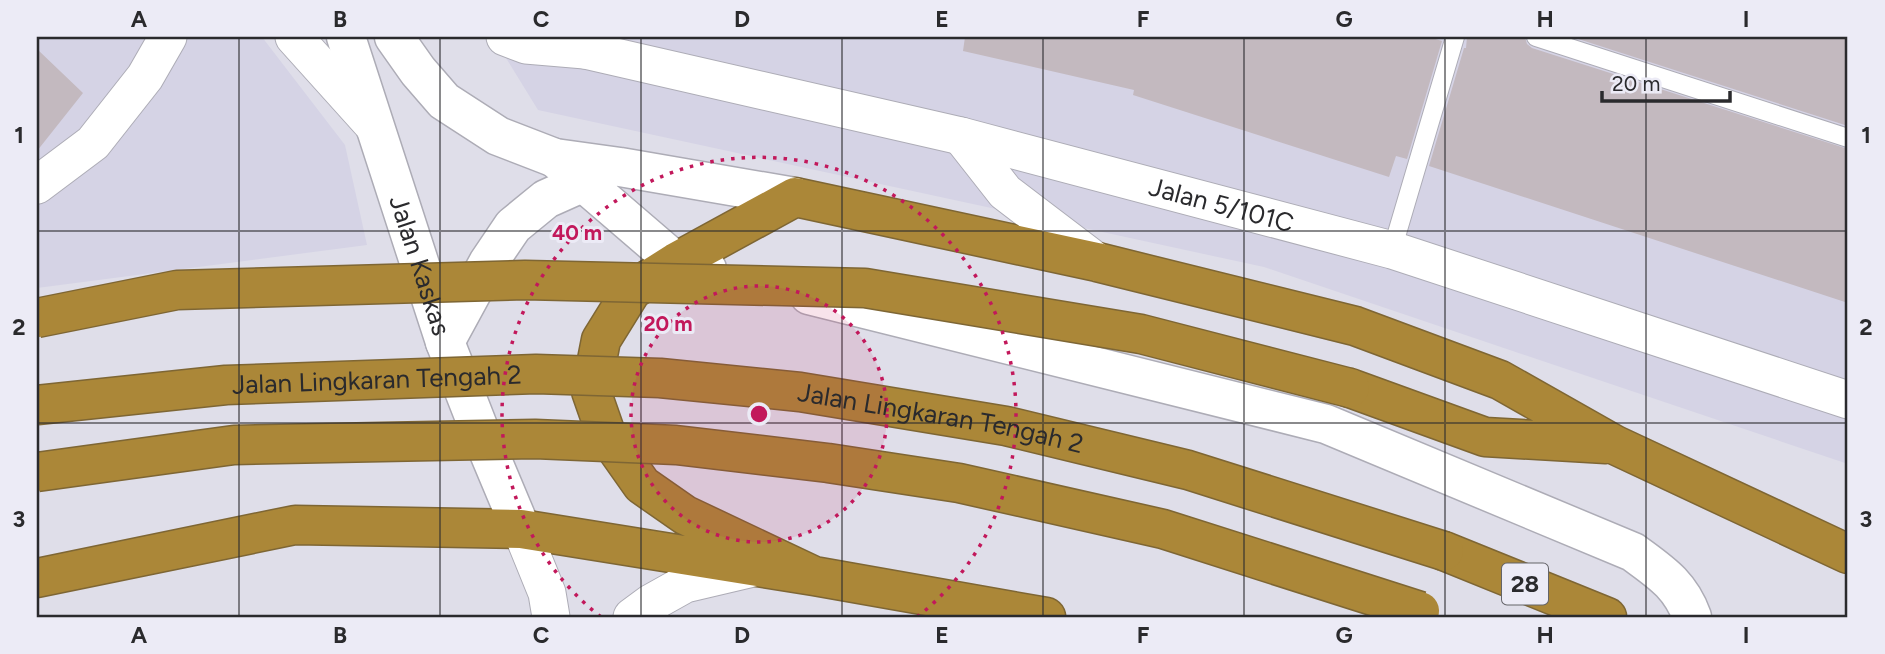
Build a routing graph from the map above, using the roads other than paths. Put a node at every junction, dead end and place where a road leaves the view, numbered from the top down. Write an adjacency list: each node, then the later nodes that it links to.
1 (168, 37): 13 (street)
2 (294, 37): 9 (street)
3 (346, 37): 9 (street, Jalan Kaskas)
4 (394, 37): 12 (street)
5 (505, 37): 8 (street, Jalan 5/101C)
6 (1455, 37): 15 (lane)
7 (1536, 37): 11 (lane)
8 (575, 43): 10 (street, Jalan 5/101C)
9 (375, 127): 19 (street, Jalan Kaskas)
10 (961, 136): 15 (street, Jalan 5/101C); 17 (street)
11 (1848, 138)
12 (569, 171): 14 (street); 16 (street); 19 (street)
13 (37, 185)
14 (795, 197): 16 (highway); 17 (highway)
15 (1392, 250): 20 (street, Jalan 5/101C)
16 (677, 262): 27 (highway); 34 (street)
17 (1097, 262): 22 (highway)
18 (37, 318): 22 (highway, bridge)
19 (445, 342): 24 (street, Jalan Kaskas)
20 (1848, 400)
21 (37, 405): 33 (highway, Jalan Lingkaran Tengah 2 / 28, bridge)
22 (1615, 445): 25 (highway)
23 (37, 472): 32 (highway, bridge)
24 (521, 529): 26 (highway); 28 (highway); 29 (street)
25 (1848, 554)
26 (753, 568): 27 (highway); 30 (street)
27 (814, 576): 31 (highway)
28 (37, 578)
29 (551, 617)
30 (632, 617)
31 (1046, 617)
32 (1437, 617)
33 (1606, 617)
34 (1692, 617)

